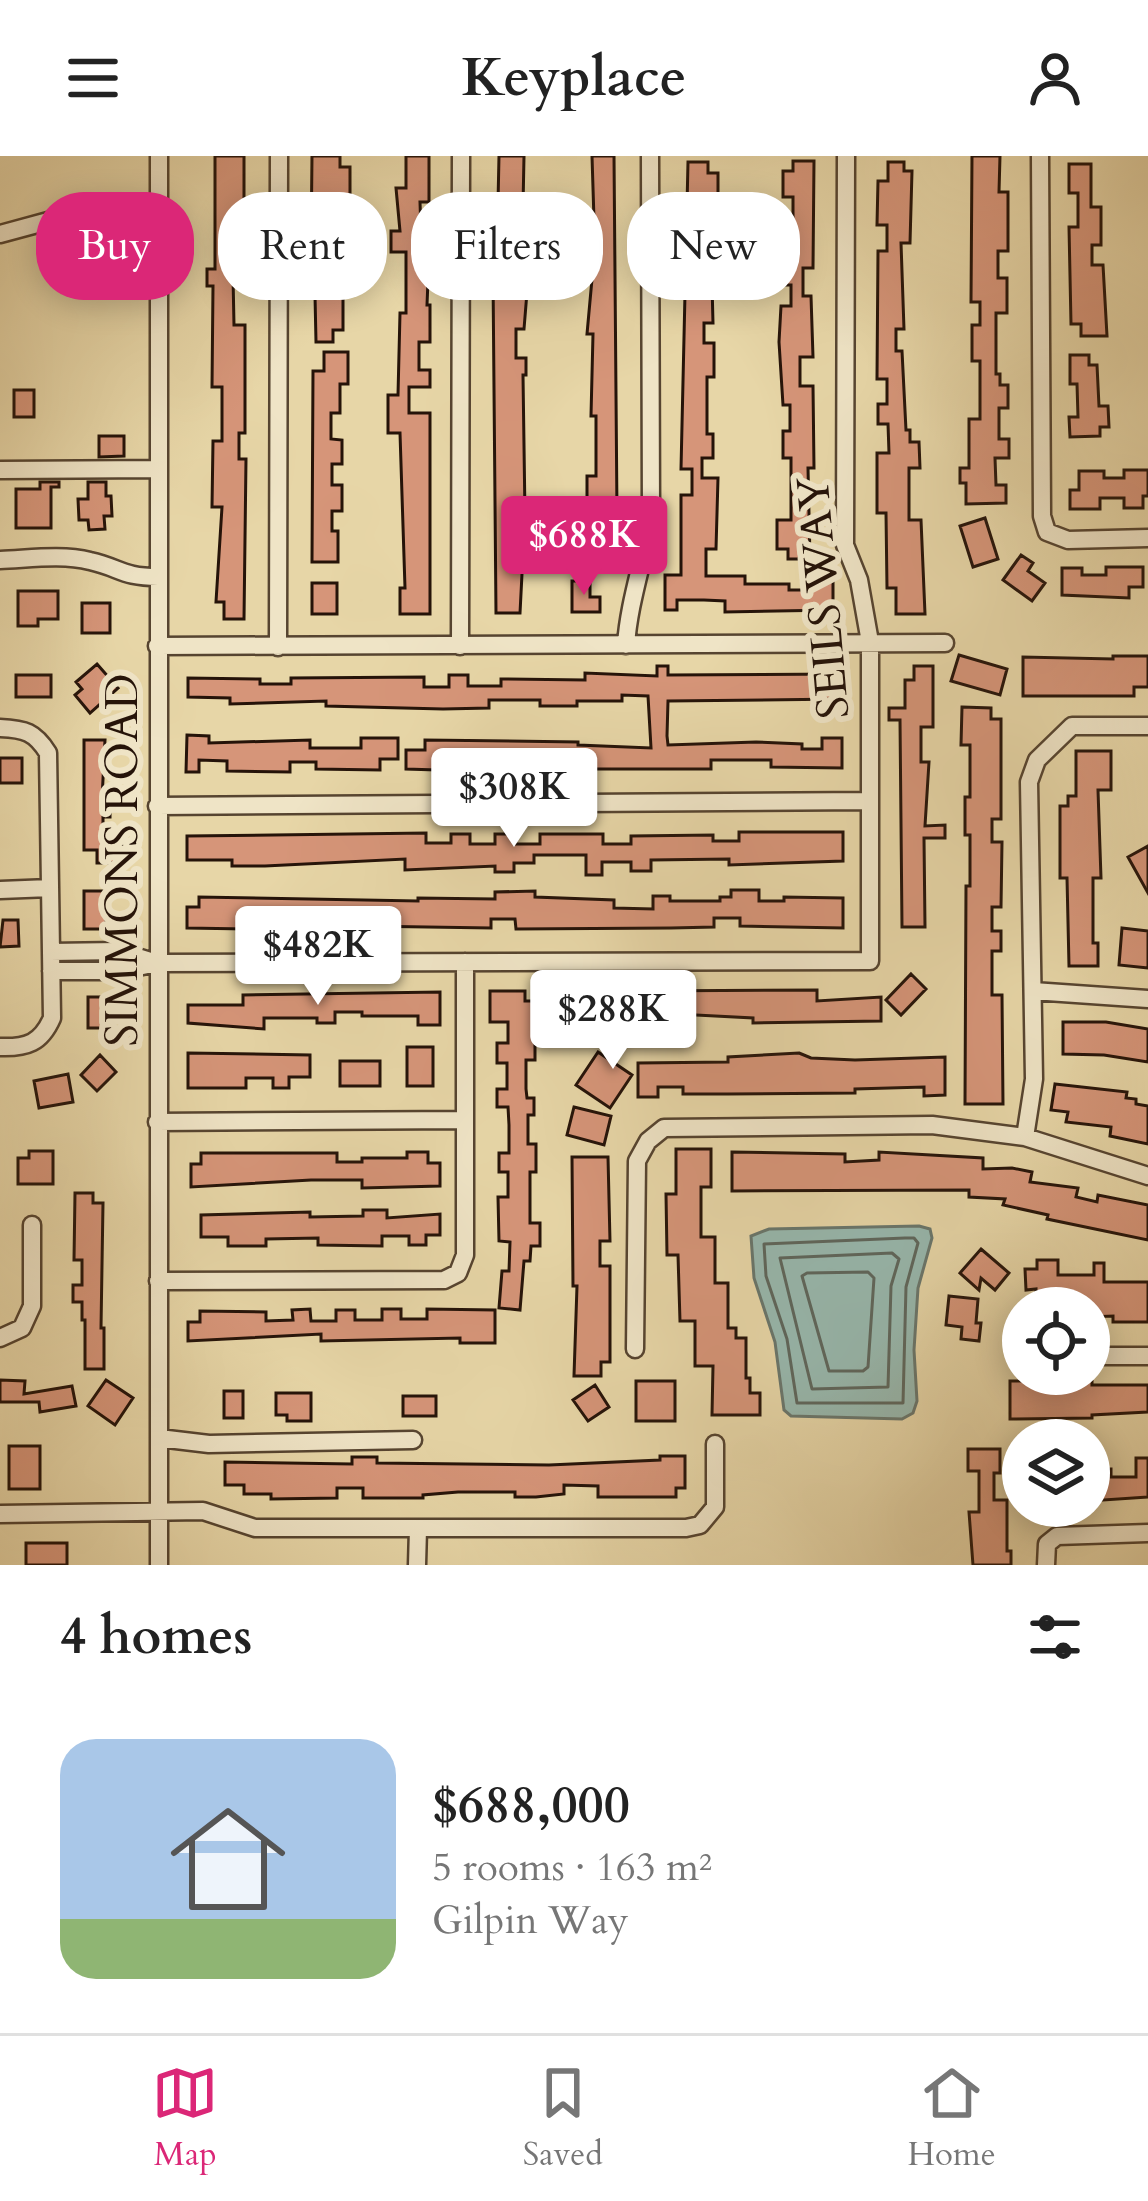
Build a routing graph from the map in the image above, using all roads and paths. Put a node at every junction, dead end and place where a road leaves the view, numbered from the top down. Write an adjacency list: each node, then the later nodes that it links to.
1 (159, 156): 7 (street, SIMMONS ROAD)
2 (278, 156): 21 (street)
3 (461, 156): 20 (street)
4 (650, 156): 18 (street)
5 (846, 156): 16 (street, SEILS WAY)
6 (1040, 156): 13 (street)
7 (158, 192)
8 (36, 224): 9 (street)
9 (0, 234)
10 (158, 300): 11 (street, SIMMONS ROAD)
11 (158, 469): 12 (street); 15 (street, SIMMONS ROAD)
12 (0, 470)
13 (1148, 538)
14 (0, 560): 15 (street)
15 (158, 577): 19 (street, SIMMONS ROAD)
16 (869, 642): 17 (street); 18 (street); 24 (street, SEILS WAY)
17 (945, 643)
18 (626, 645): 20 (street)
19 (157, 646): 21 (street); 25 (street, SIMMONS ROAD)
20 (460, 646): 21 (street)
21 (278, 647)
22 (1148, 726): 31 (street)
23 (0, 728): 26 (street)
24 (870, 802): 25 (street); 29 (street, SEILS WAY)
25 (157, 806): 30 (street, SIMMONS ROAD)
26 (50, 889): 27 (street); 28 (street)
27 (0, 890)
28 (51, 962): 30 (street); 33 (street)
29 (465, 962): 30 (street); 34 (street)
30 (157, 963): 35 (street, SIMMONS ROAD)
31 (1033, 991): 32 (street); 36 (street)
32 (1148, 999)
33 (0, 1047)
34 (464, 1120): 35 (street); 39 (street)
35 (157, 1122): 39 (street, SIMMONS ROAD)
36 (1025, 1137): 37 (street); 41 (street)
37 (1148, 1176)
38 (32, 1225): 40 (street)
39 (158, 1281): 44 (street, SIMMONS ROAD)
40 (0, 1338)
41 (635, 1349)
42 (1110, 1356): 43 (street)
43 (1148, 1356)
44 (159, 1438): 45 (street); 47 (street, SIMMONS ROAD)
45 (413, 1440)
46 (716, 1444): 49 (street)
47 (160, 1513): 48 (street); 49 (street); 51 (street, SIMMONS ROAD)
48 (0, 1514)
49 (418, 1529): 52 (street)
50 (1148, 1533): 53 (street)
51 (159, 1565)
52 (417, 1565)
53 (1046, 1565)

